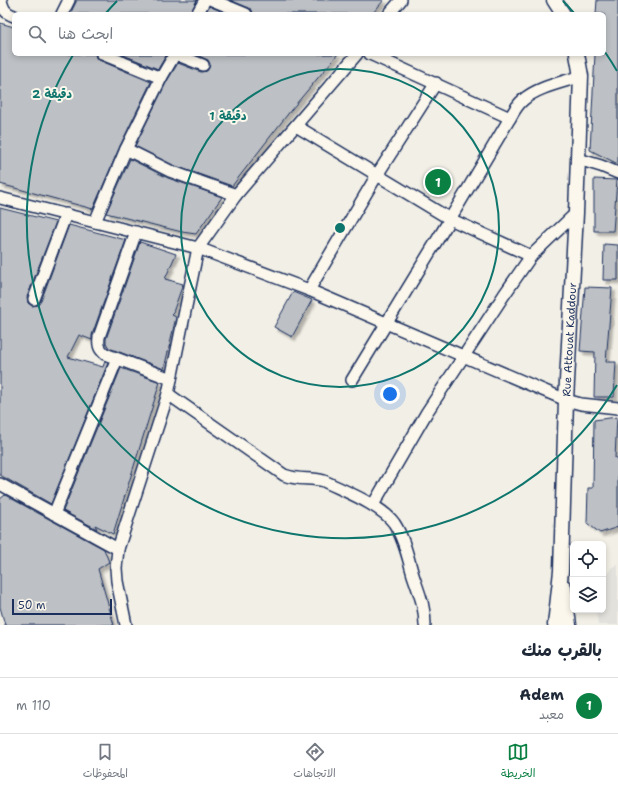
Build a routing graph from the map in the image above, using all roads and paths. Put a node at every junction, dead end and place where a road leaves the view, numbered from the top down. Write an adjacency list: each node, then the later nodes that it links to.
1 (1, 0): 12 (street)
2 (69, 0): 7 (street)
3 (205, 0): 8 (street)
4 (212, 0): 9 (street)
5 (400, 0): 10 (street)
6 (554, 0): 11 (street)
7 (63, 12)
8 (198, 12)
9 (241, 12)
10 (391, 12)
11 (561, 12)
12 (12, 15)
13 (107, 56): 21 (street)
14 (174, 56): 21 (street)
15 (180, 56): 19 (street)
16 (350, 56): 24 (street)
17 (375, 56): 22 (street)
18 (577, 56): 20 (street, Rue Attouat Kaddour)
19 (203, 65)
20 (581, 76): 23 (street); 26 (street, Rue Attouat Kaddour)
21 (161, 78): 25 (street)
22 (436, 83): 23 (street); 28 (street)
23 (510, 118): 33 (street)
24 (296, 126): 28 (street); 29 (street)
25 (126, 149): 29 (street); 34 (street)
26 (578, 159): 27 (street); 31 (street, Rue Attouat Kaddour)
27 (618, 173)
28 (377, 175): 33 (street); 38 (street)
29 (236, 195): 36 (street)
30 (0, 198): 32 (street)
31 (576, 213): 37 (street); 46 (street, Rue Attouat Kaddour)
32 (66, 214): 34 (street); 39 (street)
33 (450, 219): 37 (street); 40 (street)
34 (95, 222): 35 (street)
35 (136, 232): 36 (street); 42 (street)
36 (198, 248): 38 (street); 43 (street)
37 (531, 256): 41 (street)
38 (309, 290): 40 (street)
39 (34, 299)
40 (387, 323): 41 (street); 44 (street)
41 (464, 356): 46 (street); 49 (street)
42 (117, 359): 43 (street); 50 (street)
43 (171, 379): 45 (street)
44 (352, 380)
45 (168, 394): 49 (street); 51 (street)
46 (566, 400): 47 (street); 52 (street, Rue Attouat Kaddour)
47 (618, 408)
48 (0, 484): 50 (street)
49 (373, 505): 54 (street)
50 (54, 514): 51 (street)
51 (118, 549): 53 (street)
52 (561, 571): 55 (street, Rue Attouat Kaddour); 56 (street)
53 (126, 625)
54 (425, 625)
55 (555, 625)
56 (569, 625)

